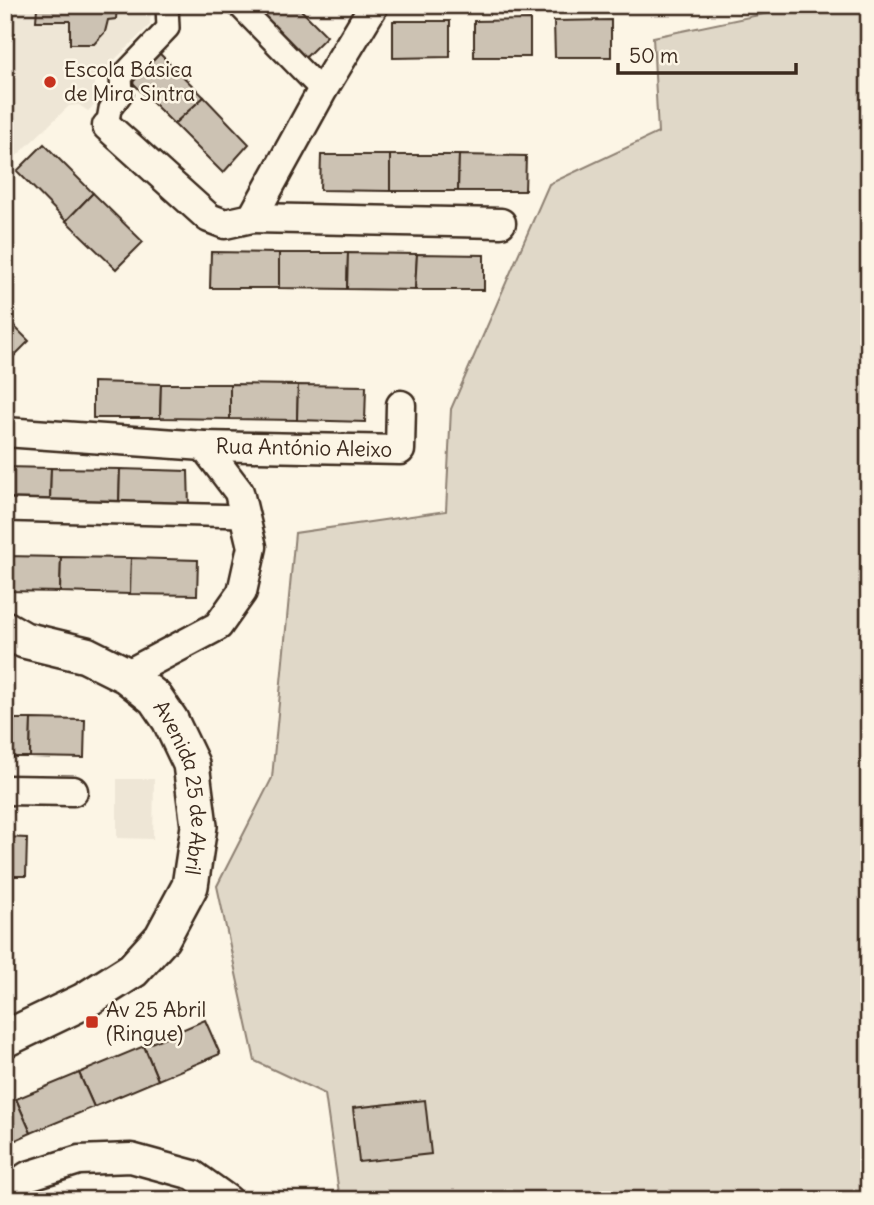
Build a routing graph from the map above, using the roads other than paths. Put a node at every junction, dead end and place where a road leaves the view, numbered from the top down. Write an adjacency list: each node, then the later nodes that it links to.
1 (167, 5): 5 (street)
2 (238, 5): 4 (street)
3 (374, 5): 4 (street)
4 (321, 91): 6 (street)
5 (107, 126): 6 (street)
6 (251, 218): 7 (street)
7 (501, 223)
8 (401, 405): 10 (street, Rua António Aleixo)
9 (5, 432): 10 (street, Rua António Aleixo)
10 (204, 446): 12 (street, Rua António Aleixo)
11 (5, 510): 12 (street)
12 (244, 516): 14 (street, Rua António Aleixo)
13 (11, 636): 14 (street, Avenida 25 de Abril)
14 (126, 676): 17 (street, Avenida 25 de Abril)
15 (5, 790): 16 (street)
16 (73, 791)
17 (5, 1039)
18 (5, 1192): 19 (street)
19 (228, 1200)

